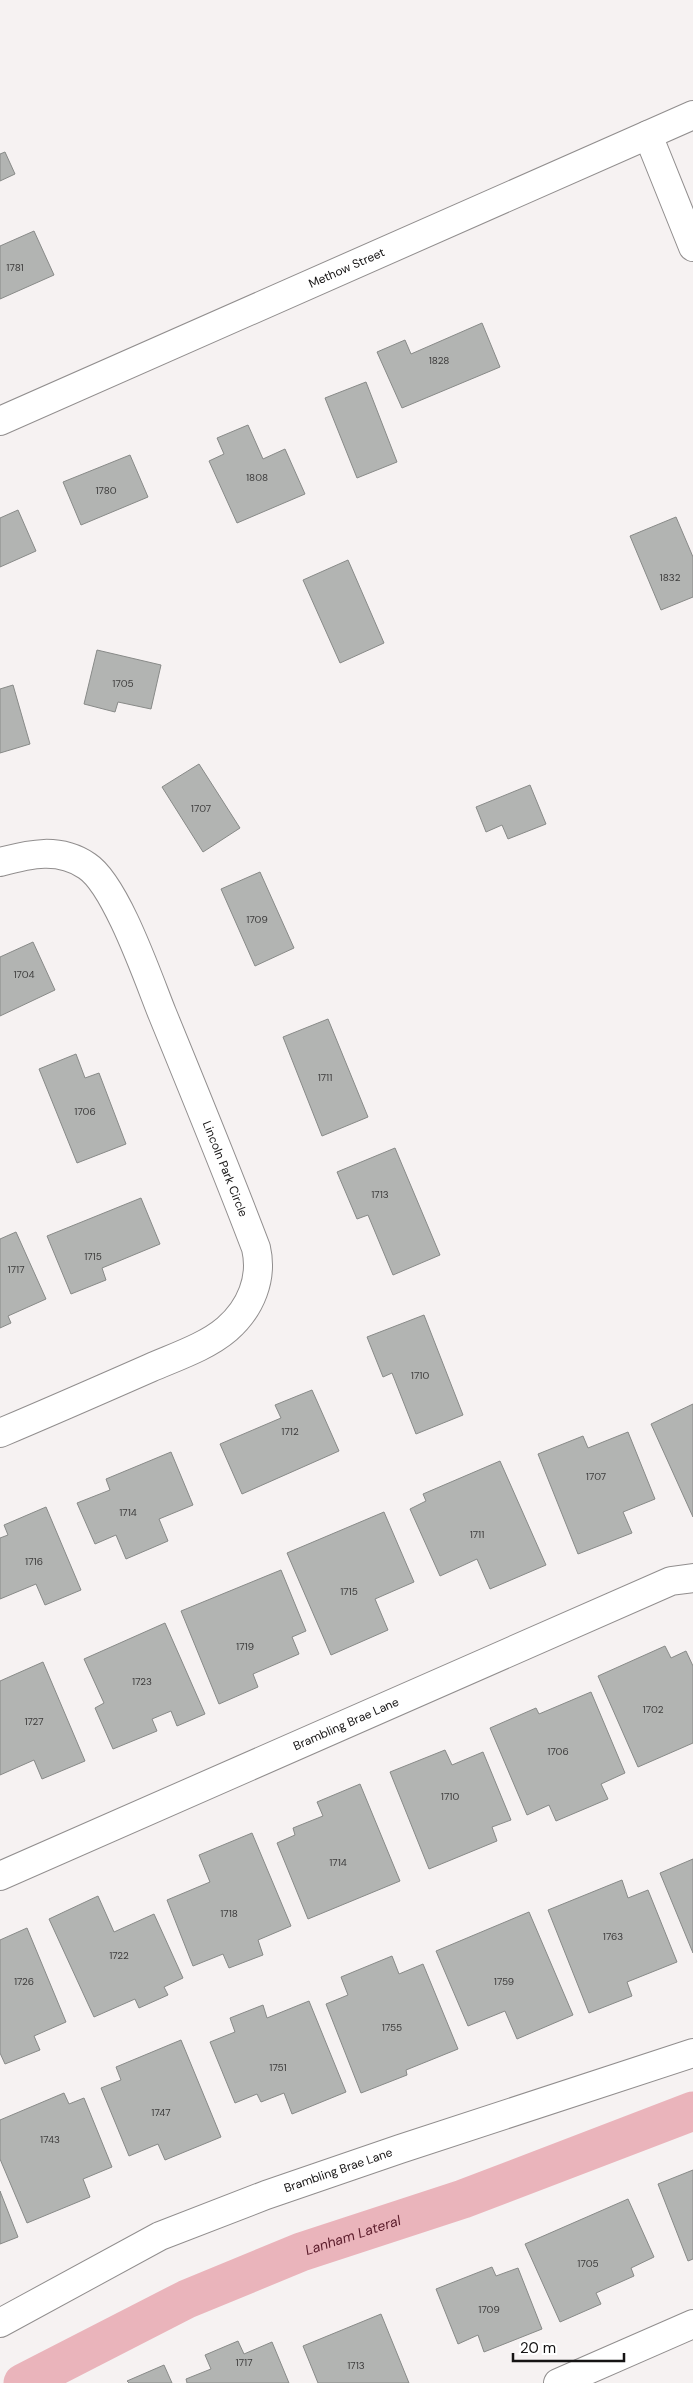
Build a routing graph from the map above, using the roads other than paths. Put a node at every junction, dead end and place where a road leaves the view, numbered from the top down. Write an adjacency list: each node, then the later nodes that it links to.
1 (693, 115): 2 (street, Methow Street)
2 (648, 135): 3 (street); 4 (street, Methow Street)
3 (693, 247)
4 (0, 421)
5 (0, 862): 6 (street, Lincoln Park Circle)
6 (0, 1433)
7 (693, 1578): 8 (street, Brambling Brae Lane)
8 (0, 1876)
9 (693, 2053): 10 (street, Brambling Brae Lane)
10 (0, 2323)
11 (693, 2324): 12 (street)
12 (558, 2383)

